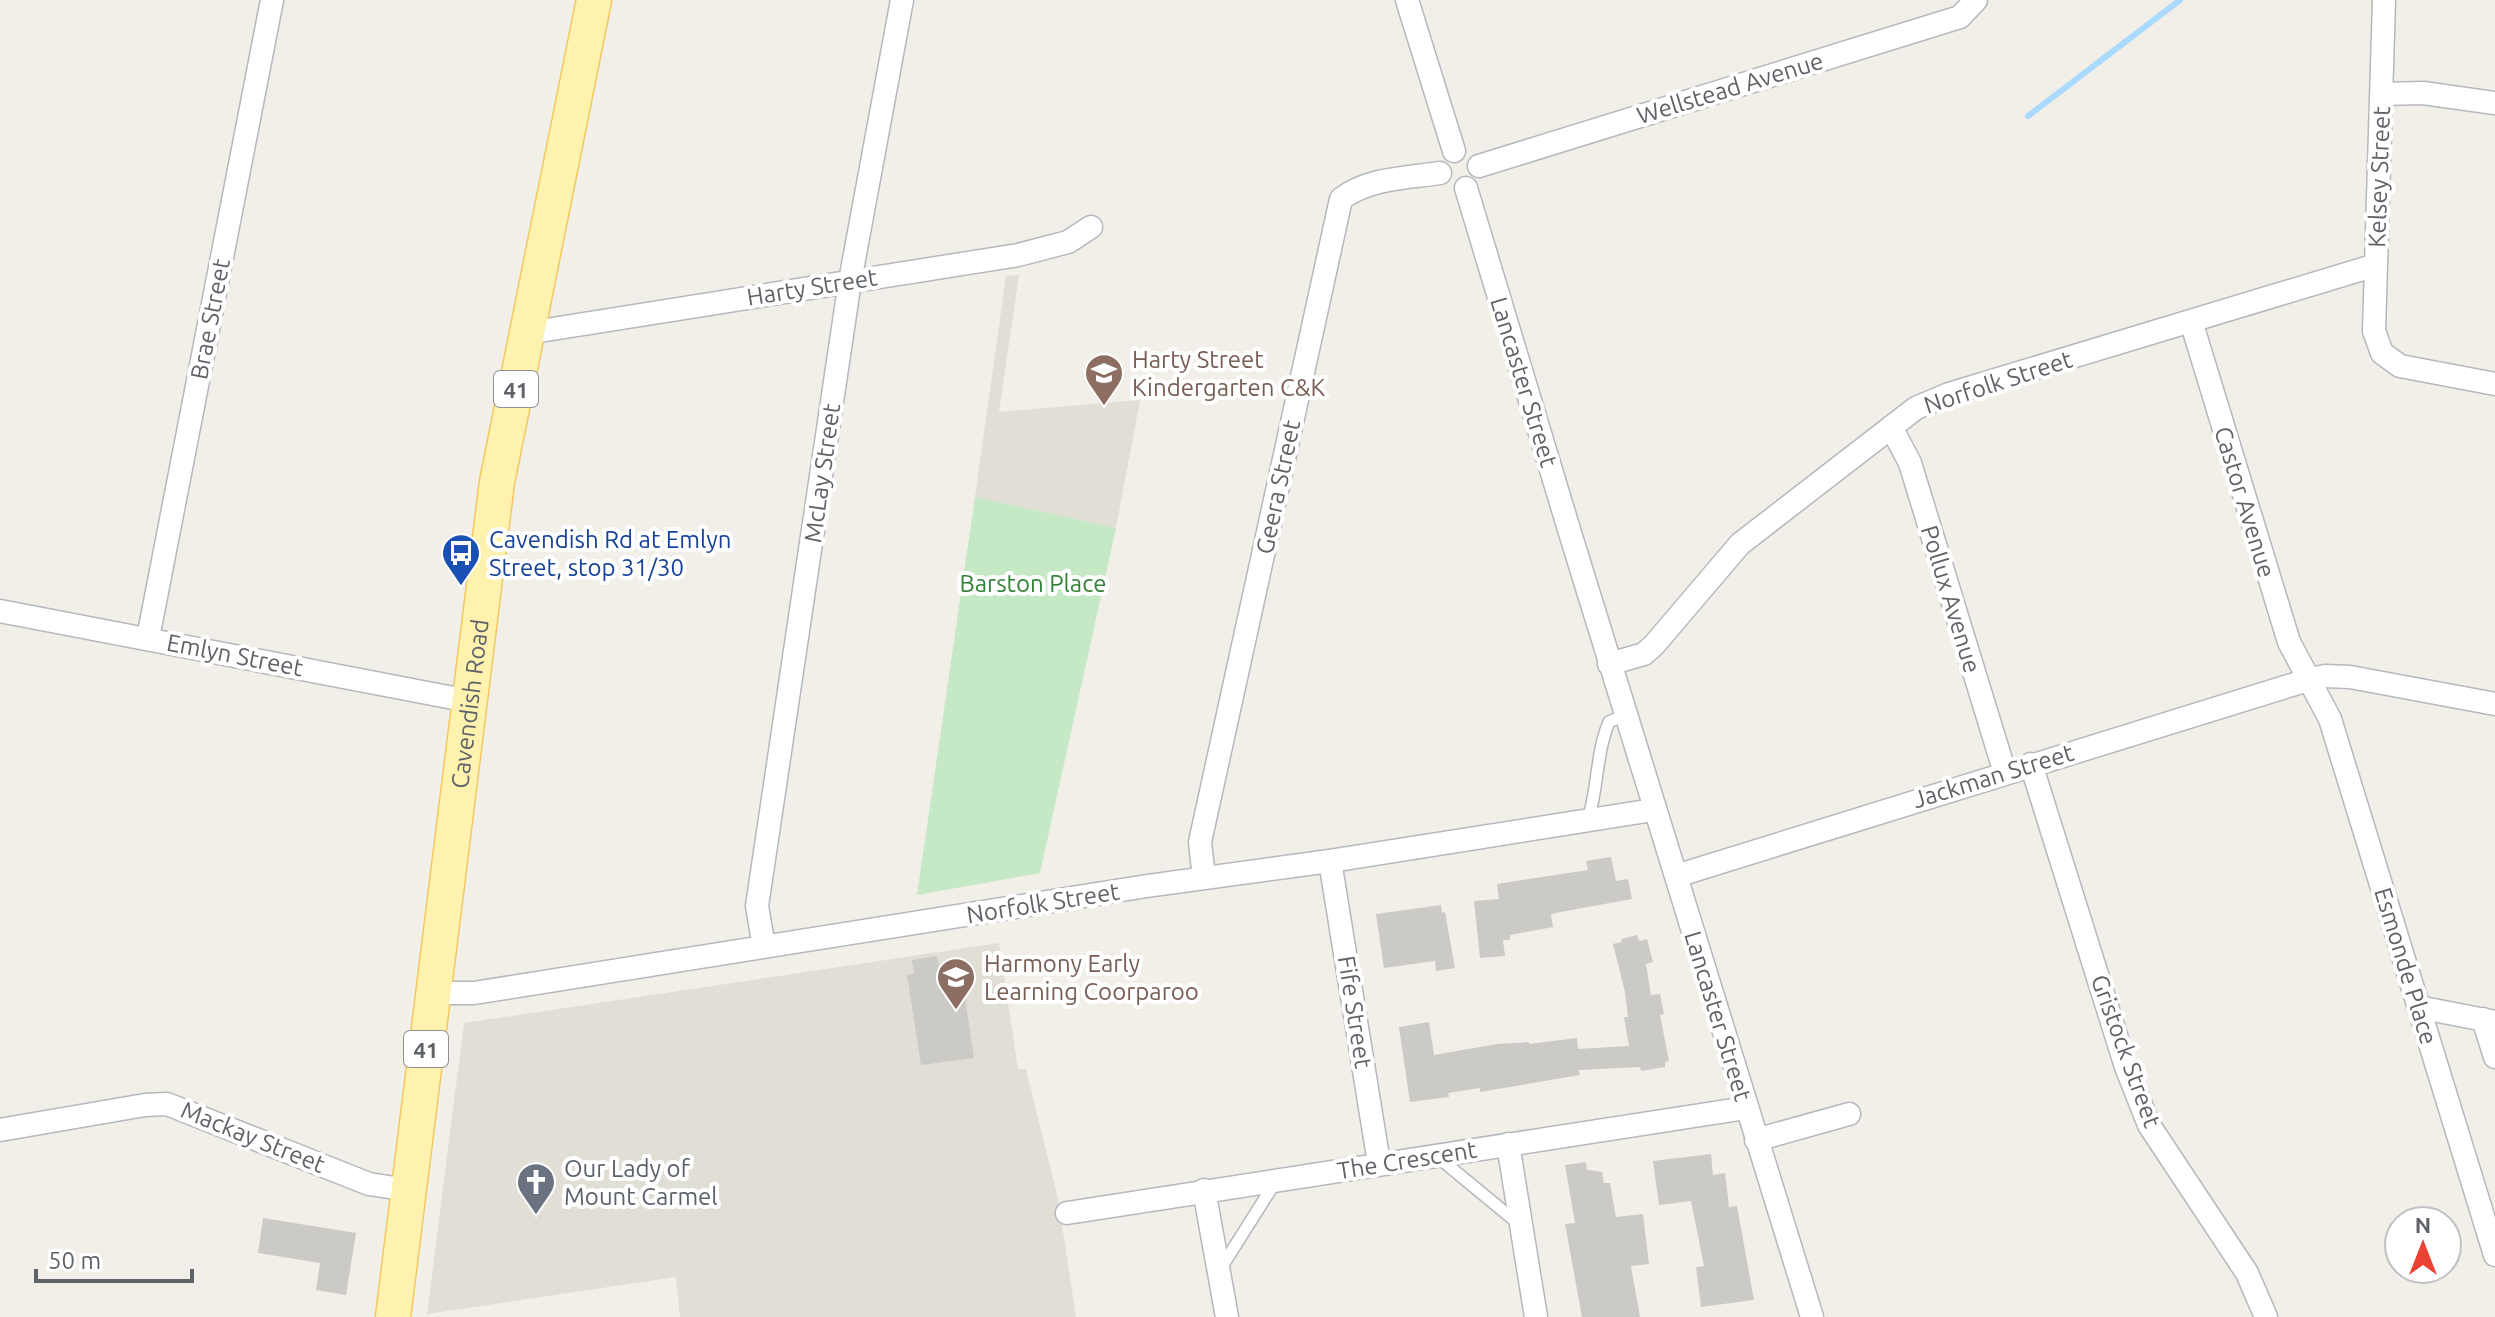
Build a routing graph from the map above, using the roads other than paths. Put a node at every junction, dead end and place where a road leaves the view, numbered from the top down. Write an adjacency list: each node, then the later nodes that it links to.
1 (272, 0): 21 (street, Brae Street)
2 (594, 0): 17 (main road, Cavendish Road / 41)
3 (902, 0): 15 (street, McLay Street)
4 (1407, 0): 9 (street)
5 (1976, 0): 10 (street, Wellstead Avenue)
6 (2384, 0): 7 (street, Kelsey Street)
7 (2382, 94): 8 (street); 14 (street, Kelsey Street)
8 (2495, 103)
9 (1454, 151): 10 (street); 11 (street)
10 (1479, 166): 12 (street)
11 (1440, 173): 12 (street); 33 (street, Geera Street)
12 (1466, 188): 22 (street, Lancaster Street)
13 (1091, 227): 15 (street, Harty Street)
14 (2376, 265): 16 (street, Norfolk Street); 18 (street, Kelsey Street)
15 (850, 281): 17 (street, Harty Street); 34 (street, McLay Street)
16 (2191, 321): 19 (street, Norfolk Street); 23 (street, Castor Avenue)
17 (527, 333): 24 (main road, Cavendish Road / 41)
18 (2495, 384)
19 (1891, 427): 22 (street, Norfolk Street); 28 (street, Pollux Avenue)
20 (0, 611): 21 (street, Emlyn Street)
21 (148, 638): 24 (street, Emlyn Street)
22 (1609, 664): 26 (street, Lancaster Street)
23 (2311, 679): 25 (street, Jackman Street); 27 (street, Jackman Street); 36 (street, Esmonde Place)
24 (469, 701): 35 (main road, Cavendish Road / 41)
25 (2495, 704)
26 (1624, 715): 29 (street, Lancaster Street); 30 (lane)
27 (2031, 764): 28 (street, Jackman Street); 57 (street, Gristock Street)
28 (2005, 773): 32 (street, Jackman Street)
29 (1653, 810): 30 (street, Norfolk Street); 32 (street, Lancaster Street)
30 (1587, 820): 31 (street, Norfolk Street)
31 (1330, 861): 33 (street, Norfolk Street); 45 (street, Fife Street)
32 (1676, 876): 39 (street, Lancaster Street)
33 (1204, 878): 34 (street, Norfolk Street)
34 (764, 947): 35 (street, Norfolk Street)
35 (433, 993): 47 (main road, Cavendish Road / 41)
36 (2418, 1007): 37 (street); 51 (street, Esmonde Place)
37 (2489, 1020): 38 (street)
38 (2495, 1057)
39 (1746, 1108): 42 (street, Lancaster Street); 43 (street, The Crescent)
40 (1849, 1114): 42 (street)
41 (0, 1130): 47 (street, Mackay Street)
42 (1756, 1140): 56 (street, Lancaster Street)
43 (1508, 1144): 44 (street, The Crescent); 50 (street)
44 (1435, 1154): 45 (street, The Crescent); 50 (lane)
45 (1379, 1163): 46 (street, The Crescent)
46 (1276, 1180): 48 (street, The Crescent); 52 (lane)
47 (408, 1190): 53 (main road, Cavendish Road / 41)
48 (1204, 1190): 49 (street, The Crescent); 52 (street)
49 (1067, 1213)
50 (1522, 1227): 55 (street)
51 (2495, 1255)
52 (1220, 1271): 54 (street)
53 (393, 1317)
54 (1227, 1317)
55 (1536, 1317)
56 (1812, 1317)
57 (2266, 1317)

